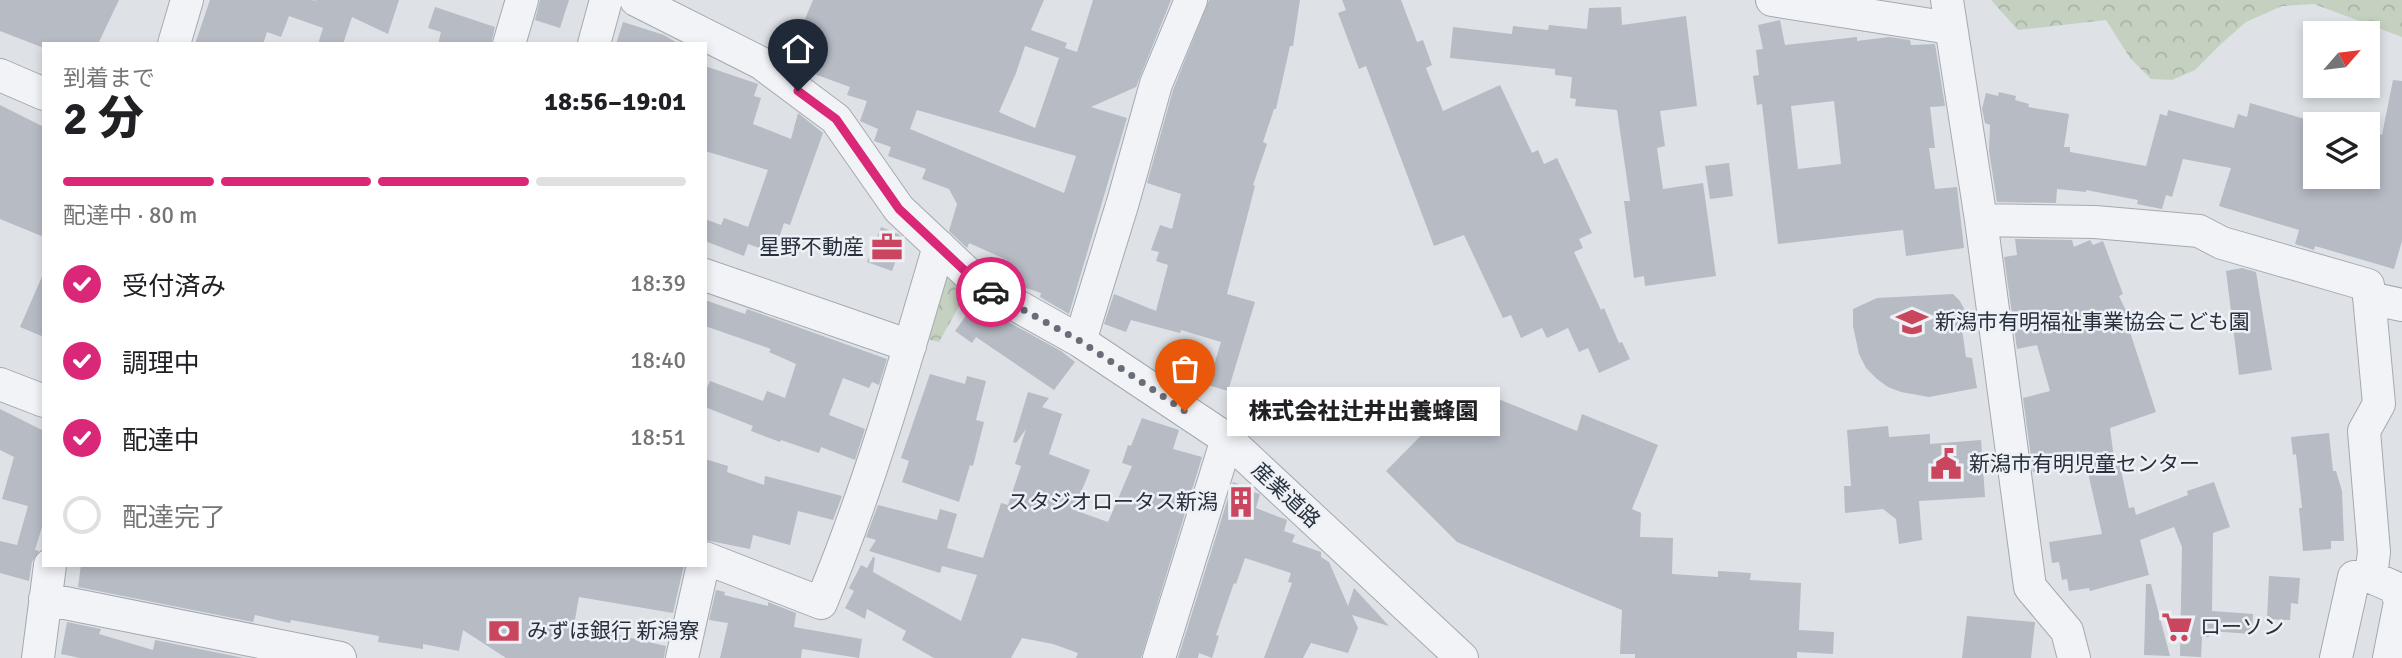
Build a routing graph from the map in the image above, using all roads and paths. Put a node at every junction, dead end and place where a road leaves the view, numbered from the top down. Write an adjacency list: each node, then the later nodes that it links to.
1 (187, 0): 9 (street)
2 (522, 0): 10 (street)
3 (606, 0): 11 (street)
4 (636, 0): 7 (street, 産業道路)
5 (1191, 0): 19 (street)
6 (1772, 0): 8 (street)
7 (676, 10): 15 (street, 産業道路)
8 (1948, 14): 14 (street)
9 (175, 42)
10 (510, 42)
11 (595, 42)
12 (0, 75): 13 (street)
13 (42, 92)
14 (1981, 220): 17 (street); 34 (street)
15 (939, 246): 19 (street, 産業道路); 20 (street)
16 (707, 276): 20 (street)
17 (2369, 298): 18 (street); 27 (street)
18 (2402, 305)
19 (1080, 341): 23 (street, 産業道路)
20 (910, 346): 24 (street)
21 (0, 384): 22 (street)
22 (42, 400)
23 (1227, 439): 32 (street); 33 (street, 産業道路)
24 (707, 559)
25 (50, 567): 28 (street)
26 (703, 567): 31 (street)
27 (2371, 578): 35 (street); 36 (street)
28 (45, 599): 29 (street); 30 (street)
29 (38, 658)
30 (340, 658)
31 (682, 658)
32 (1159, 658)
33 (1462, 658)
34 (2074, 658)
35 (2336, 658)
36 (2389, 658)

